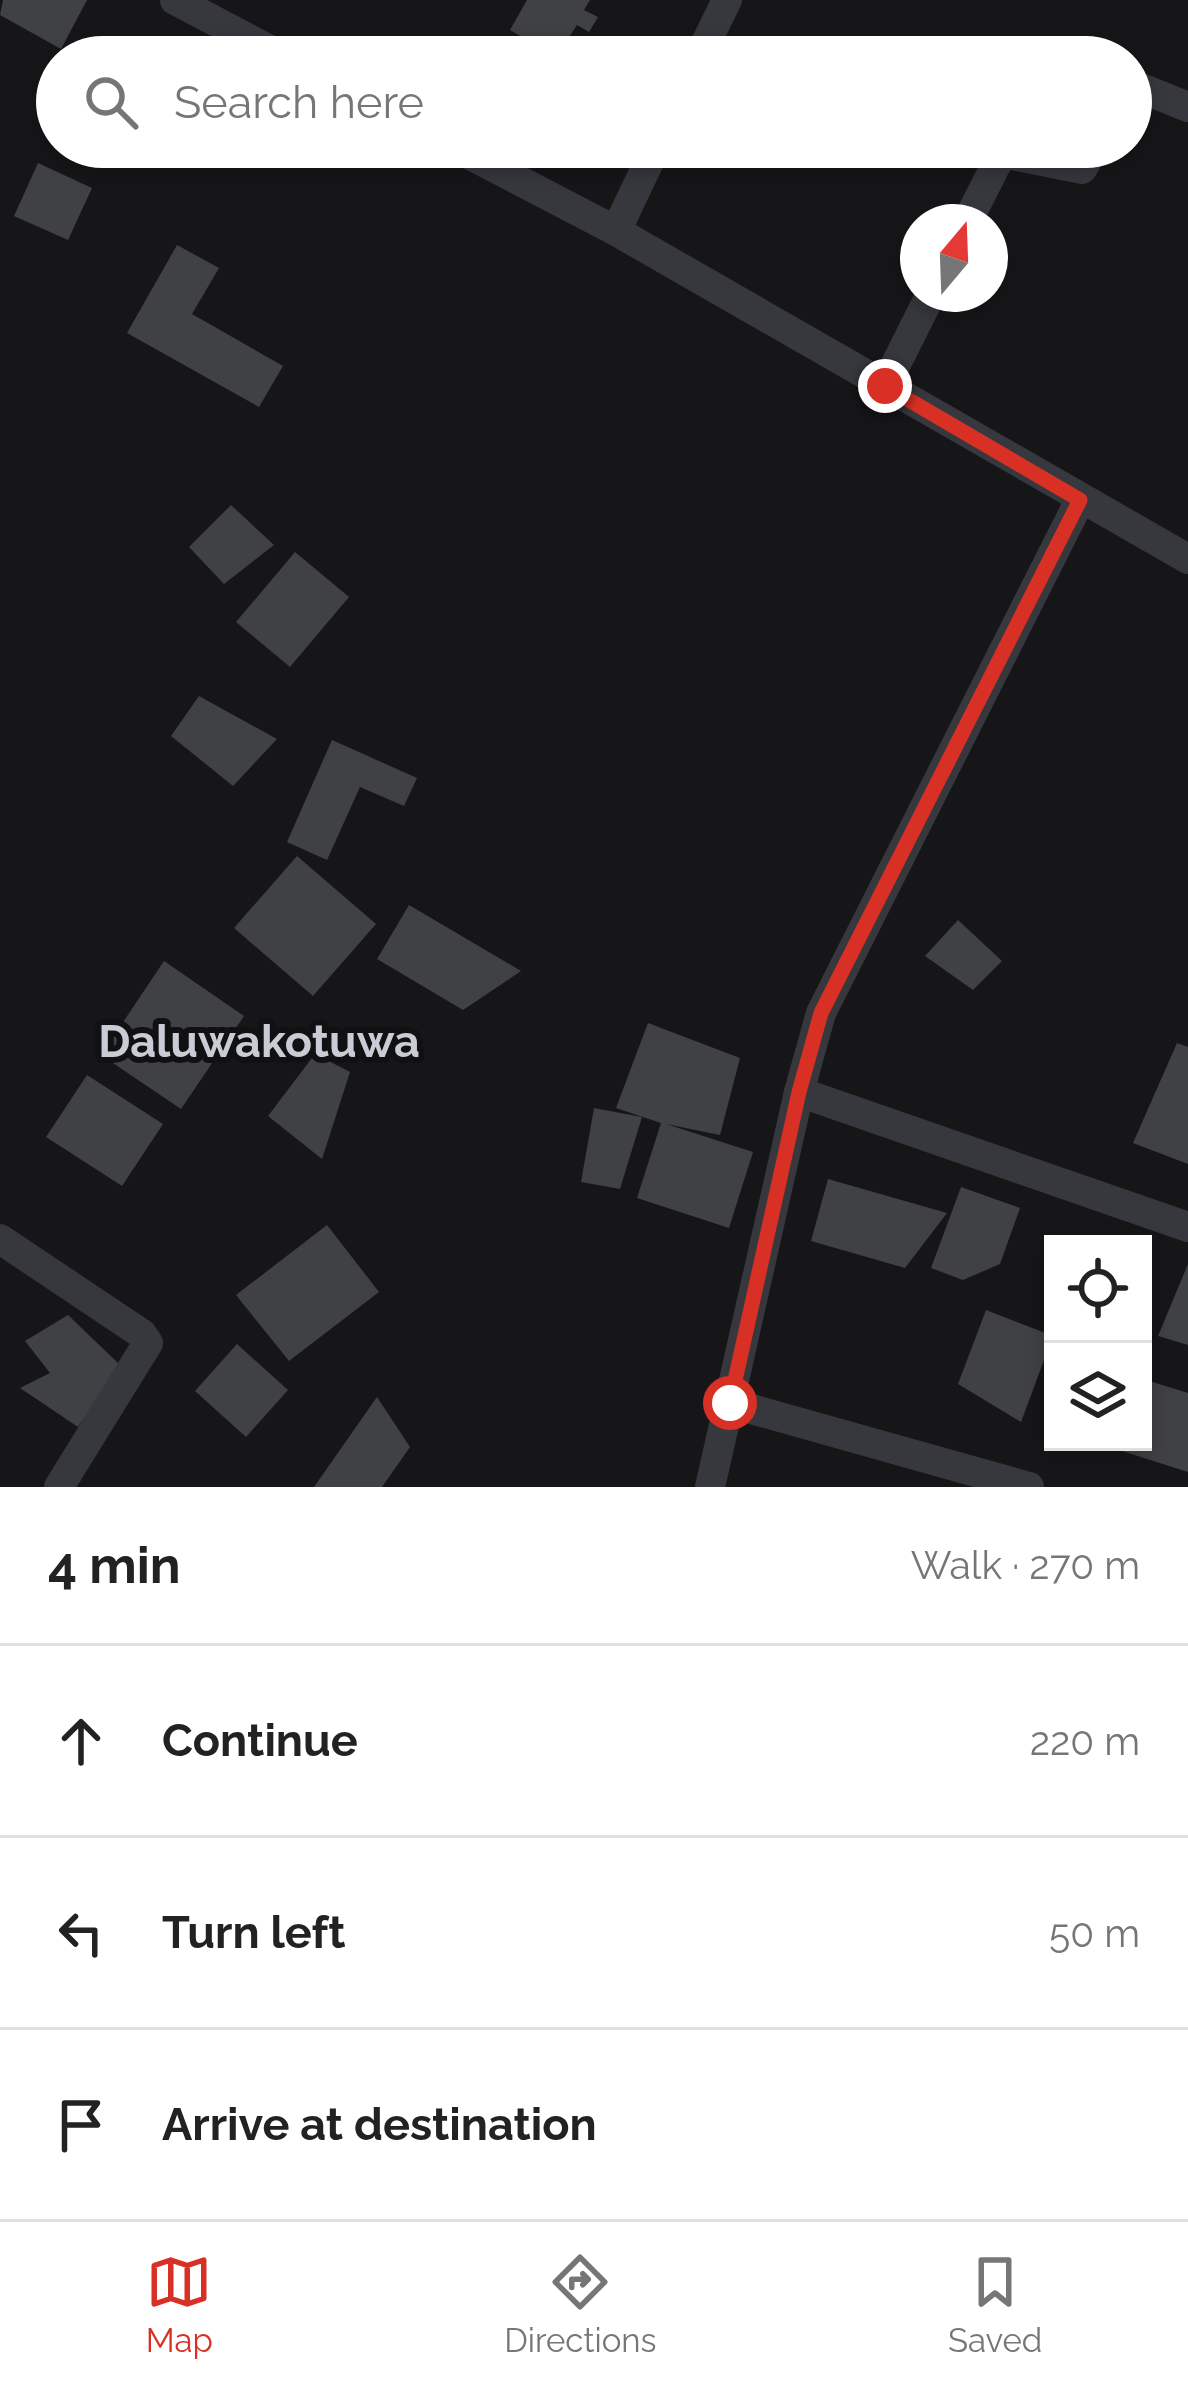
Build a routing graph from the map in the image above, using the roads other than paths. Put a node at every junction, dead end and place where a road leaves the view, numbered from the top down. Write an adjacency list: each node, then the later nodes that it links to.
1 (175, 0): 3 (street)
2 (727, 0): 4 (street)
3 (243, 36)
4 (710, 36)
5 (1152, 92): 6 (street)
6 (1188, 107)
7 (495, 168): 11 (street)
8 (646, 168): 11 (street)
9 (995, 168): 10 (street)
10 (977, 204)
11 (616, 232): 13 (street)
12 (922, 312): 13 (street)
13 (885, 386): 14 (street)
14 (1080, 500): 15 (street); 16 (street)
15 (1188, 560)
16 (799, 1092): 17 (street); 19 (street)
17 (1188, 1227)
18 (0, 1239): 20 (street)
19 (730, 1403): 21 (street); 22 (street)
20 (59, 1487)
21 (710, 1487)
22 (1029, 1487)

